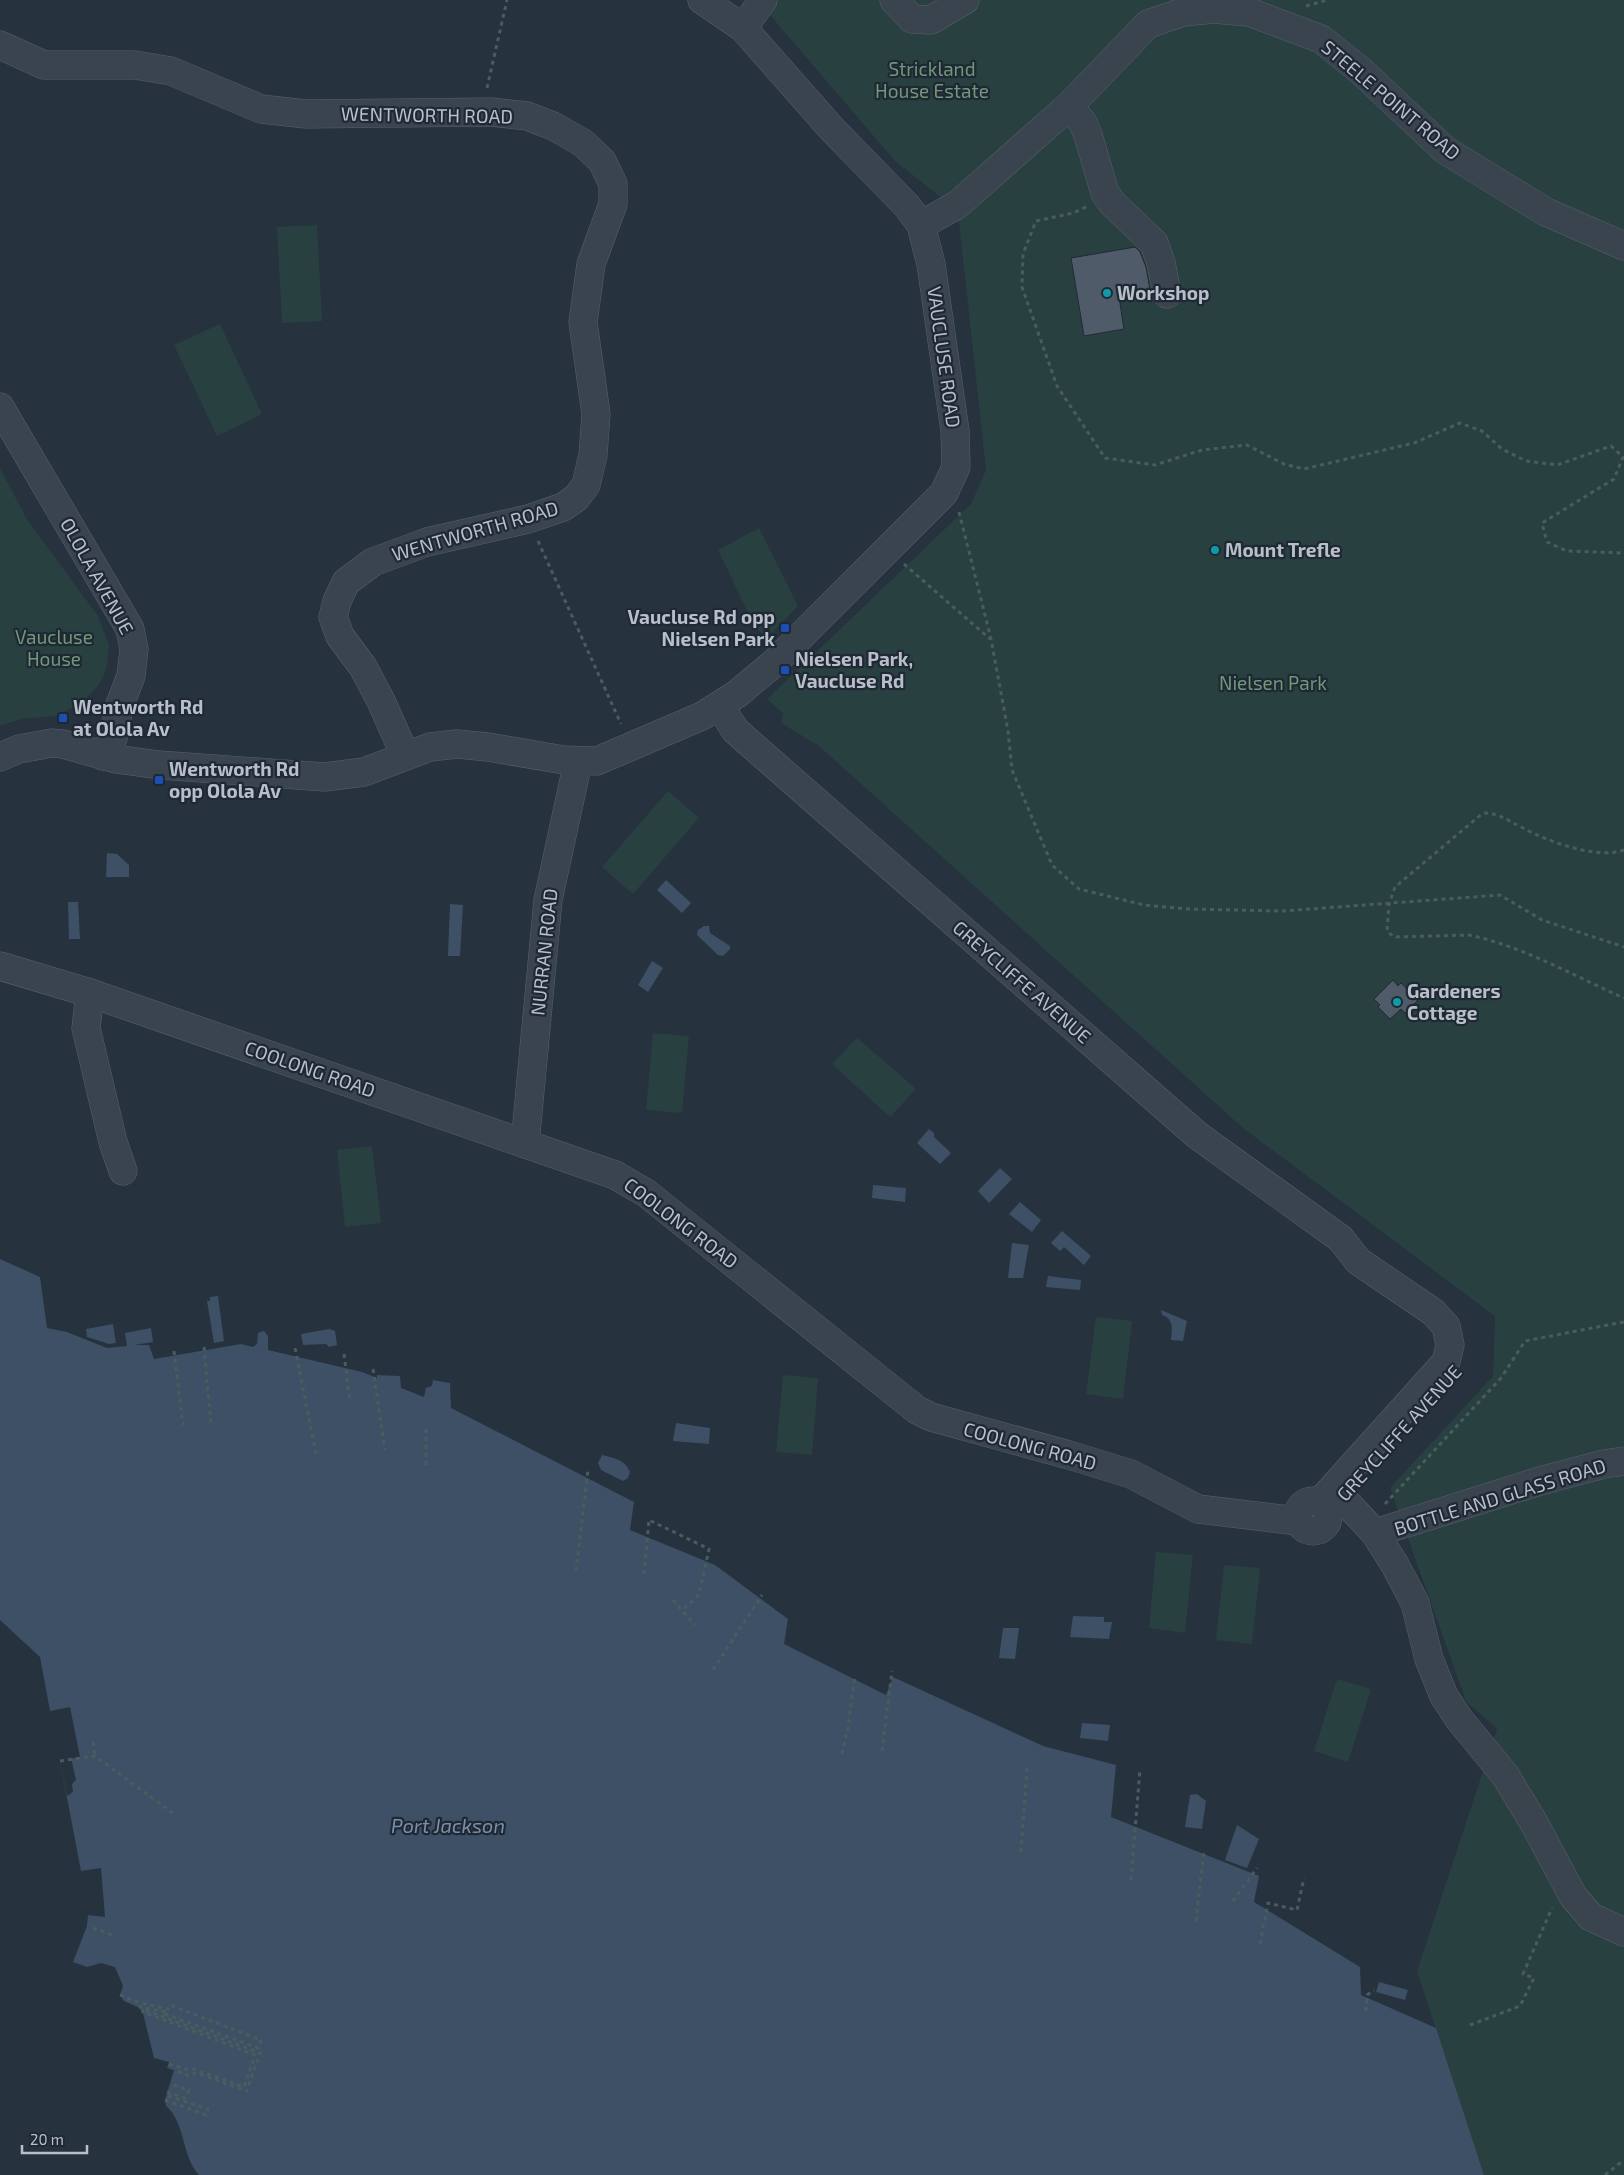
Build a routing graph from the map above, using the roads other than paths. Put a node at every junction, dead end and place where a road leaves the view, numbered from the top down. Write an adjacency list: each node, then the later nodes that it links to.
1 (702, 0): 5 (street, VAUCLUSE ROAD)
2 (763, 0): 5 (street)
3 (894, 0): 4 (street)
4 (965, 0)
5 (743, 28): 8 (street, VAUCLUSE ROAD)
6 (0, 45): 13 (street, WENTWORTH ROAD)
7 (1070, 106): 8 (street, STEELE POINT ROAD); 9 (street, STEELE POINT ROAD); 10 (street)
8 (920, 226): 12 (street, VAUCLUSE ROAD)
9 (1624, 246)
10 (1167, 294)
11 (0, 407): 14 (street, OLOLA AVENUE)
12 (720, 706): 16 (street); 22 (street, GREYCLIFFE AVENUE)
13 (405, 755): 14 (street); 16 (street)
14 (103, 756): 15 (street)
15 (0, 757)
16 (578, 762): 19 (street, NURRAN ROAD)
17 (0, 966): 18 (street, COOLONG ROAD)
18 (90, 993): 19 (street, COOLONG ROAD); 20 (street)
19 (525, 1144): 22 (street, COOLONG ROAD)
20 (122, 1171)
21 (1624, 1461): 23 (street, BOTTLE AND GLASS ROAD)
22 (1329, 1503): 23 (street, BOTTLE AND GLASS ROAD)
23 (1371, 1529): 24 (street, BOTTLE AND GLASS ROAD)
24 (1624, 1932)

